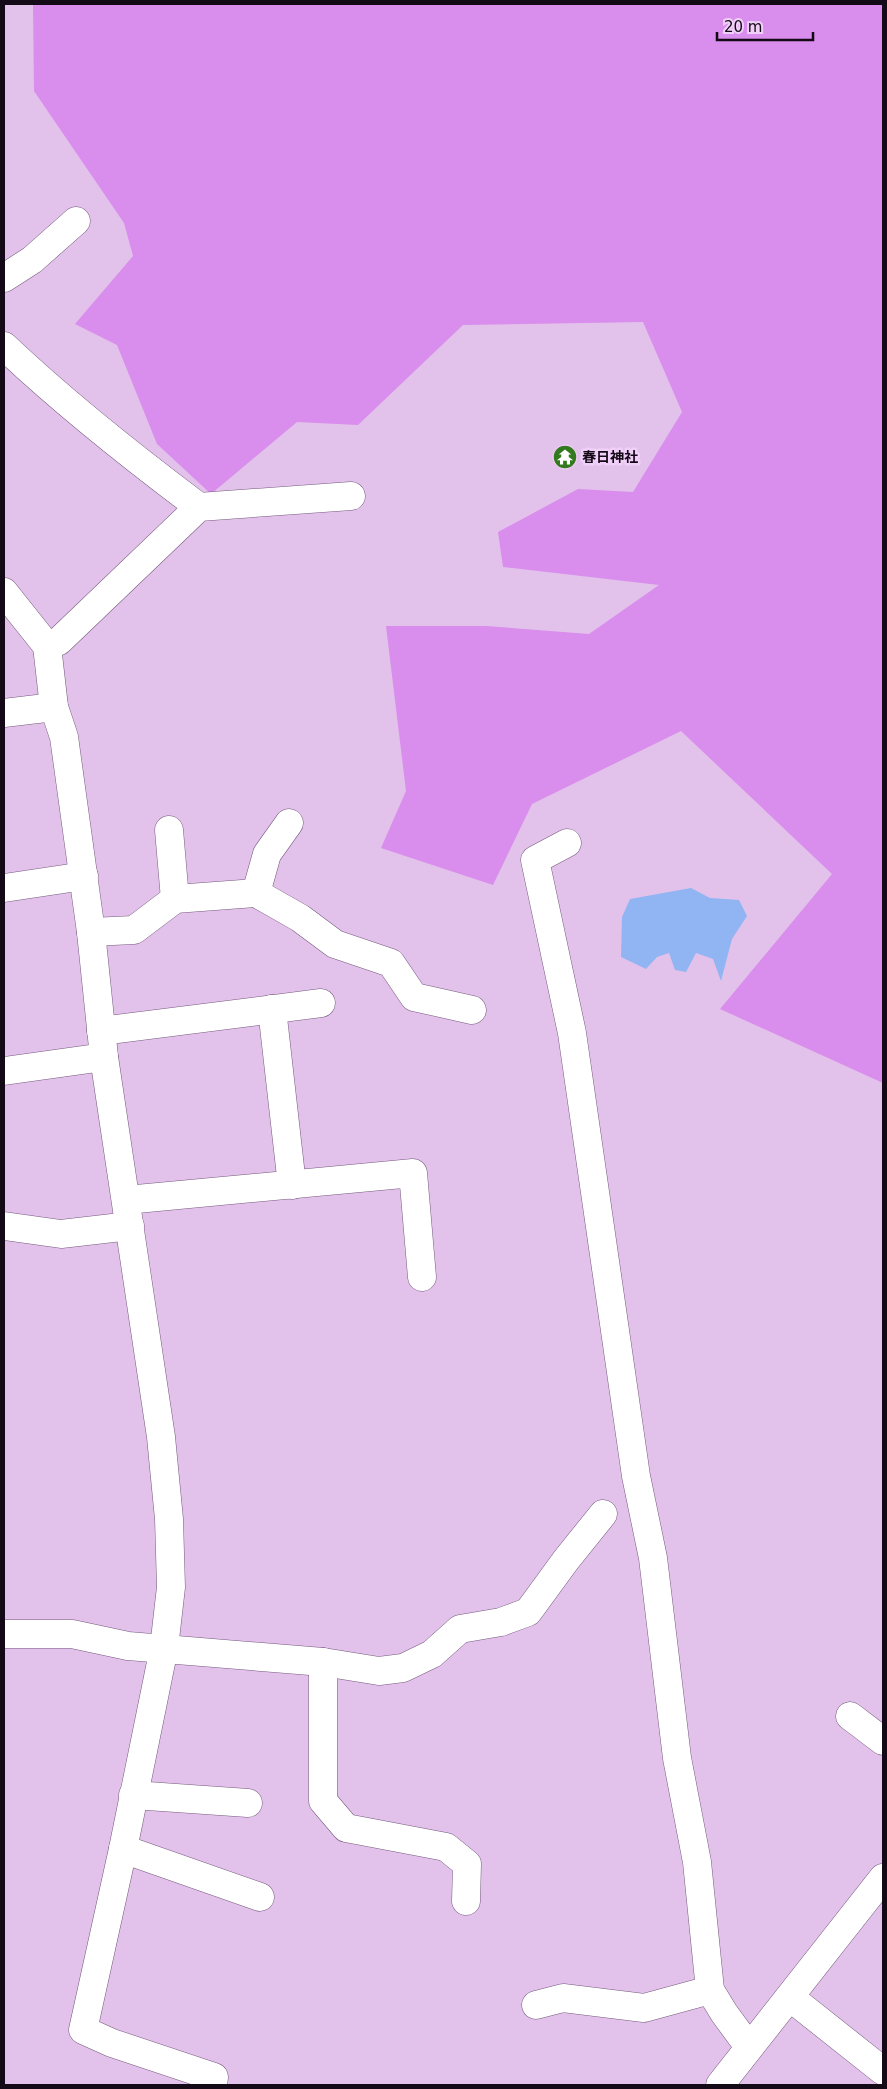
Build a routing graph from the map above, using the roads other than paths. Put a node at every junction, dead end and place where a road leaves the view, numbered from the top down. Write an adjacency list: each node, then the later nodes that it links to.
1 (76, 221): 2 (street)
2 (4, 278)
3 (4, 346): 5 (street)
4 (351, 496): 5 (street)
5 (199, 507): 7 (street)
6 (4, 592): 7 (street)
7 (47, 646): 8 (street)
8 (54, 707): 9 (street); 13 (street)
9 (4, 714)
10 (289, 823): 15 (street)
11 (169, 830): 16 (street)
12 (567, 843): 39 (street)
13 (84, 876): 14 (street); 17 (street)
14 (4, 888)
15 (256, 893): 16 (street); 20 (street)
16 (175, 899): 17 (street)
17 (91, 932): 21 (street)
18 (321, 1003): 19 (street)
19 (272, 1009): 21 (street); 23 (street)
20 (472, 1010)
21 (103, 1044): 22 (street); 24 (street)
22 (4, 1072)
23 (292, 1185): 24 (street); 26 (street)
24 (128, 1213): 25 (street); 29 (street)
25 (4, 1226)
26 (422, 1277)
27 (603, 1514): 30 (street)
28 (4, 1634): 29 (street)
29 (164, 1648): 30 (street); 33 (street)
30 (323, 1662): 38 (street)
31 (850, 1716): 32 (street)
32 (883, 1741)
33 (133, 1795): 34 (street); 35 (street)
34 (248, 1803)
35 (123, 1849): 37 (street); 44 (street)
36 (883, 1878): 40 (street)
37 (260, 1897)
38 (466, 1902)
39 (710, 1990): 41 (street); 42 (street)
40 (791, 1998): 42 (street); 43 (street)
41 (536, 2004)
42 (749, 2047): 45 (street)
43 (883, 2071)
44 (213, 2085)
45 (720, 2085)

